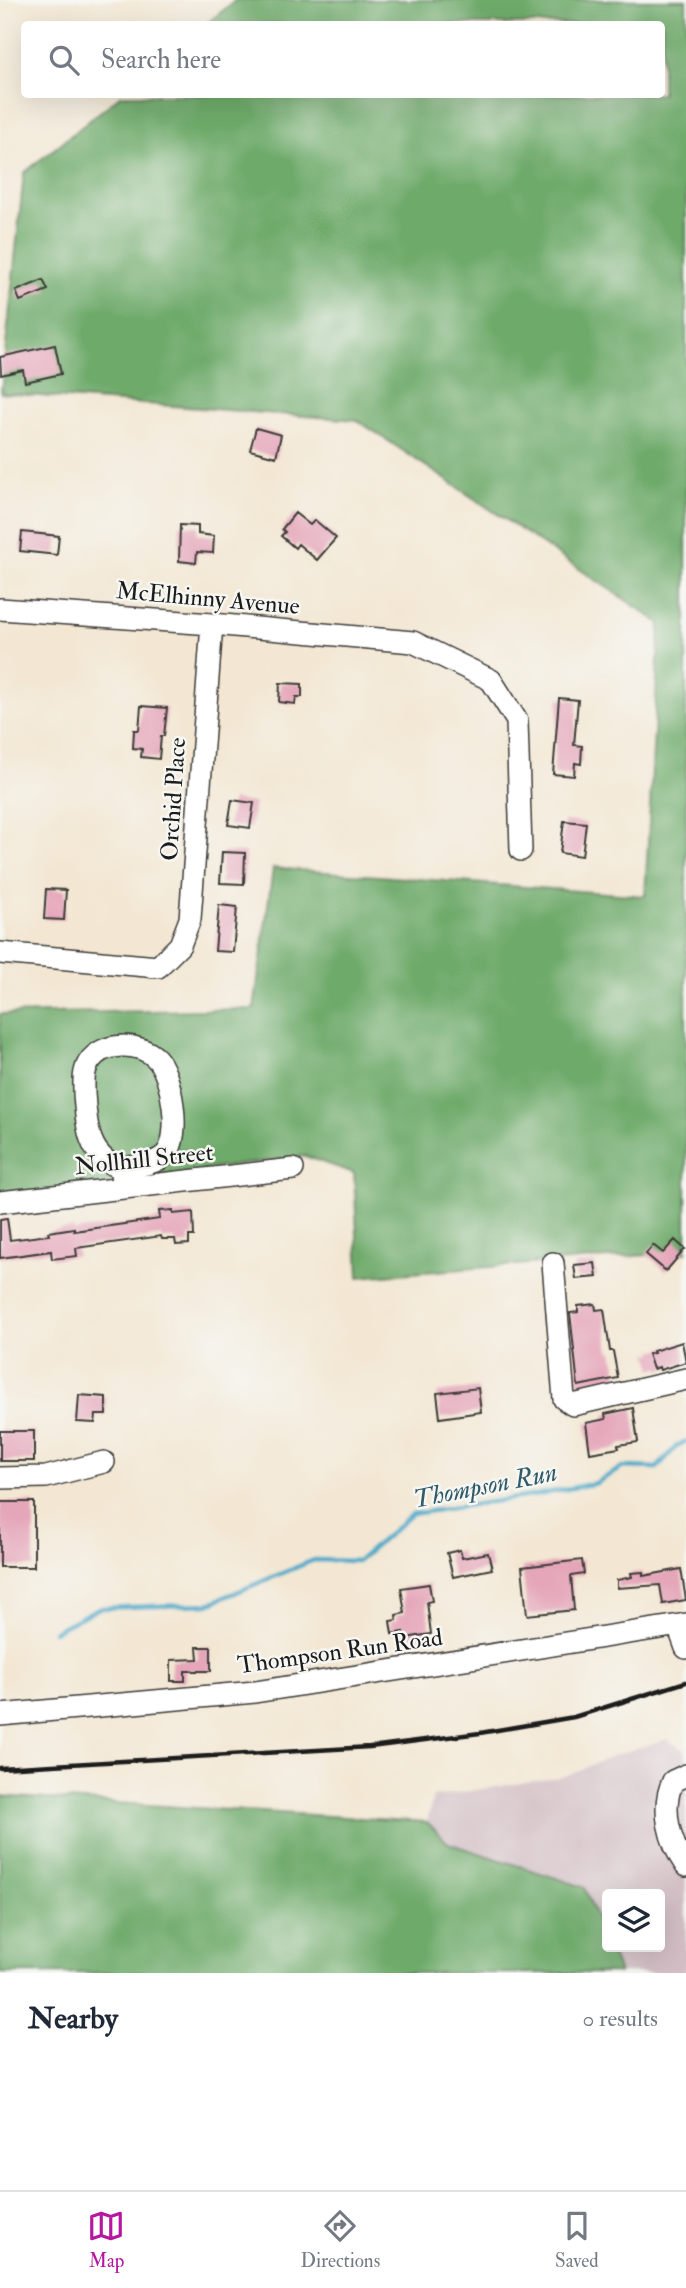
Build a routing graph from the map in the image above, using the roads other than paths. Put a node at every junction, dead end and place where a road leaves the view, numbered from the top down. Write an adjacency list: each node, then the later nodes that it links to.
1 (0, 609): 2 (street, McElhinny Avenue)
2 (212, 624): 3 (street, McElhinny Avenue); 4 (street, Orchid Place)
3 (521, 850)
4 (0, 953)
5 (293, 1169): 6 (street, Nollhill Street)
6 (122, 1178): 6 (street); 7 (street, Nollhill Street)
7 (0, 1202)
8 (553, 1263): 9 (street)
9 (686, 1379)
10 (104, 1462): 11 (street)
11 (0, 1478)
12 (682, 1625): 13 (street); 14 (street, Thompson Run Road)
13 (686, 1648)
14 (0, 1715)
15 (686, 1775): 16 (street)
16 (686, 1866)

